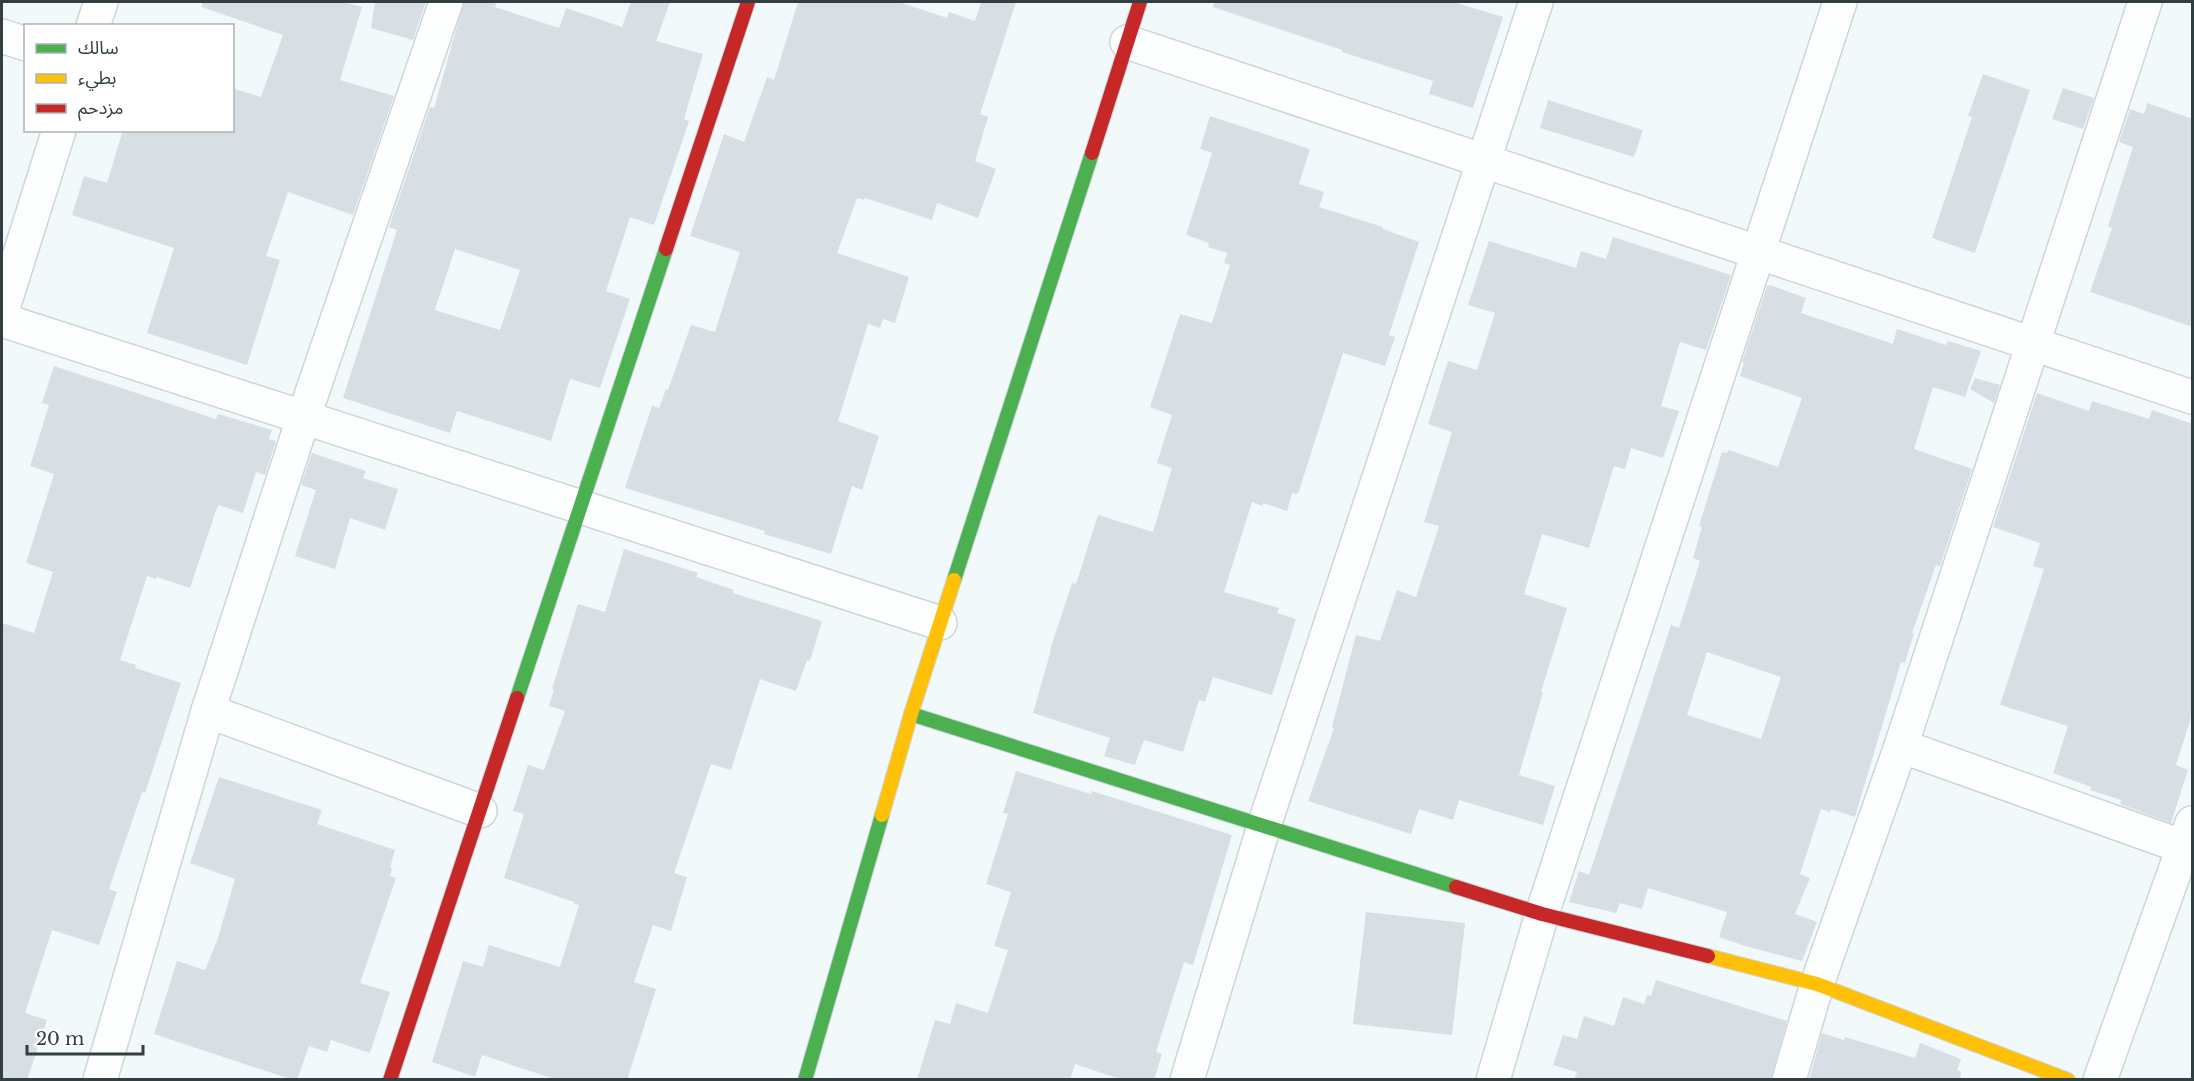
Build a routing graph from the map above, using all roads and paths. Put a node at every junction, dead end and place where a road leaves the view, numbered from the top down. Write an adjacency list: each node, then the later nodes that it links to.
1 (101, 2): 8 (street)
2 (446, 2): 19 (street)
3 (748, 2): 20 (street)
4 (1140, 2): 10 (street)
5 (1536, 2): 13 (street)
6 (1840, 2): 14 (street)
7 (2145, 2): 17 (street)
8 (94, 24)
9 (2, 36): 11 (street)
10 (1127, 42): 13 (street); 21 (street)
11 (24, 43)
12 (58, 132): 15 (street)
13 (1484, 160): 14 (street); 26 (street)
14 (1758, 252): 17 (street); 28 (street)
15 (2, 311)
16 (2, 320): 19 (street)
17 (2033, 343): 18 (street); 24 (street)
18 (2193, 397)
19 (304, 416): 20 (street); 22 (street)
20 (580, 507): 21 (street); 25 (street)
21 (940, 623): 23 (street)
22 (208, 711): 25 (street); 30 (street)
23 (911, 714): 26 (street); 32 (street)
24 (1901, 746): 27 (street); 29 (street)
25 (480, 812): 31 (street)
26 (1264, 825): 28 (street); 33 (street)
27 (2190, 840): 37 (street)
28 (1542, 914): 29 (street); 34 (street)
29 (1817, 984): 35 (street); 36 (street)
30 (100, 1080)
31 (390, 1080)
32 (805, 1080)
33 (1187, 1080)
34 (1493, 1080)
35 (1789, 1080)
36 (2068, 1080)
37 (2100, 1080)

